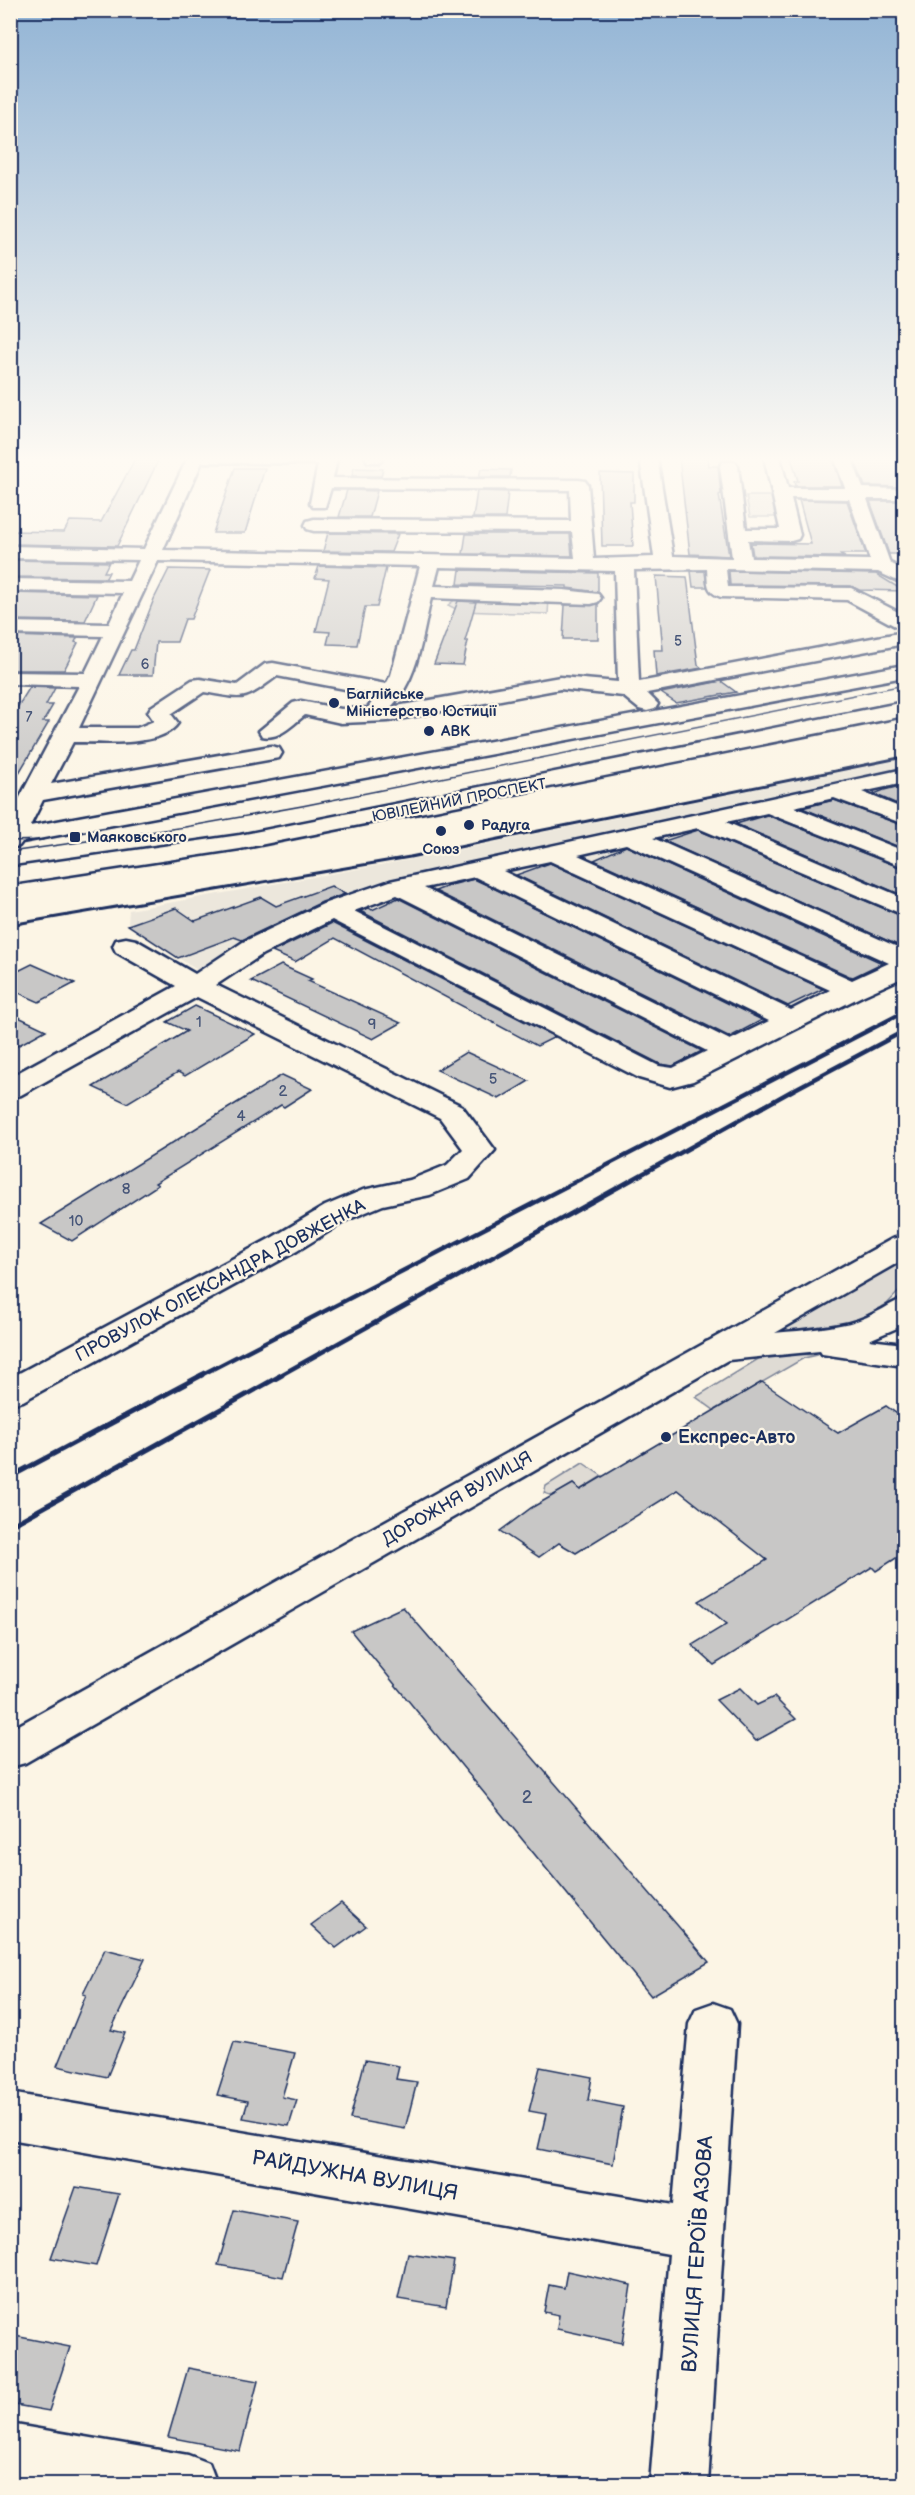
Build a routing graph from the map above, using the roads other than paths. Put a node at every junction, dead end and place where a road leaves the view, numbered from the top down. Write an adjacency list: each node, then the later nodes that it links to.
1 (143, 573): 6 (street)
2 (432, 573): 7 (street)
3 (624, 573): 18 (street)
4 (717, 573): 9 (street)
5 (10, 585): 6 (street)
6 (137, 587): 11 (street)
7 (423, 592): 8 (street); 19 (street)
8 (591, 598)
9 (904, 623)
10 (10, 628): 11 (street)
11 (116, 630): 17 (street)
12 (904, 638): 13 (street)
13 (829, 652): 15 (street); 18 (street)
14 (904, 671): 15 (street)
15 (872, 677): 22 (street)
16 (10, 678): 17 (street)
17 (93, 680): 23 (street)
18 (629, 690): 21 (street); 22 (street)
19 (393, 692): 21 (street); 23 (street)
20 (904, 710): 35 (street, ЮВІЛЕЙНИЙ ПРОСПЕКТ)
21 (370, 715): 26 (street)
22 (662, 717): 31 (street)
23 (64, 735): 26 (street)
24 (904, 776): 25 (street)
25 (834, 790): 27 (street); 28 (street)
26 (35, 794): 31 (street)
27 (770, 806): 29 (street); 33 (street)
28 (904, 817)
29 (702, 821): 30 (street); 37 (street)
30 (628, 836): 32 (street); 40 (street)
31 (11, 838)
32 (554, 853): 34 (street); 43 (street)
33 (904, 860)
34 (477, 868): 36 (street); 44 (street)
35 (10, 876)
36 (399, 886): 38 (street); 45 (street)
37 (904, 907)
38 (332, 910): 42 (street); 45 (street)
39 (126, 946): 42 (street, ПРОВУЛОК ОЛЕКСАНДРА ДОВЖЕНКА)
40 (904, 960)
41 (904, 967): 43 (street)
42 (196, 986): 46 (street); 51 (street, ПРОВУЛОК ОЛЕКСАНДРА ДОВЖЕНКА)
43 (852, 990): 44 (street)
44 (792, 1021): 45 (street)
45 (729, 1051)
46 (10, 1089)
47 (903, 1251): 50 (street, ДОРОЖНЯ ВУЛИЦЯ)
48 (904, 1334): 49 (street); 49 (street)
49 (802, 1341): 50 (street)
50 (718, 1350): 52 (street, ДОРОЖНЯ ВУЛИЦЯ)
51 (10, 1393)
52 (10, 1751)
53 (713, 2024): 55 (street, ВУЛИЦЯ ГЕРОЇВ АЗОВА)
54 (10, 2116): 55 (street, РАЙДУЖНА ВУЛИЦЯ)
55 (699, 2234): 58 (street, ВУЛИЦЯ ГЕРОЇВ АЗОВА)
56 (10, 2453): 57 (street)
57 (188, 2484)
58 (679, 2484)

